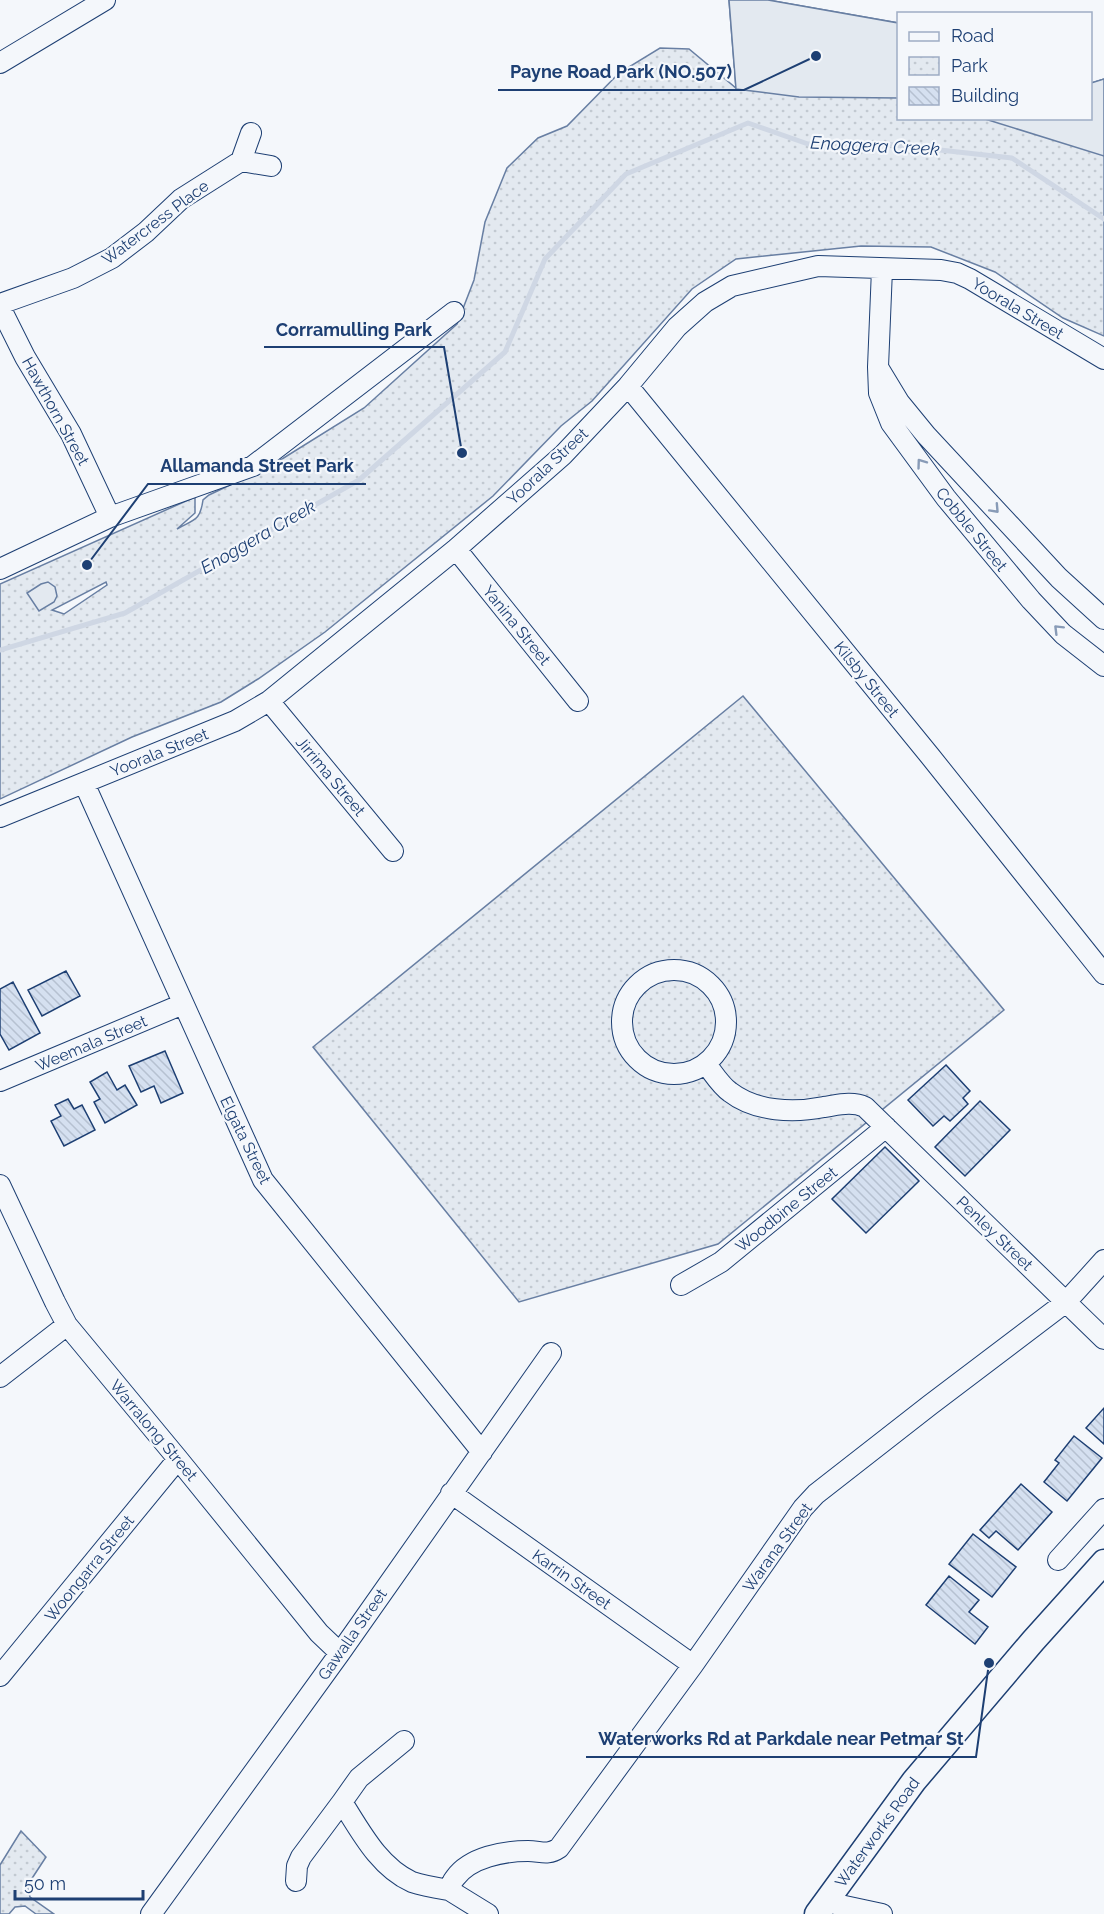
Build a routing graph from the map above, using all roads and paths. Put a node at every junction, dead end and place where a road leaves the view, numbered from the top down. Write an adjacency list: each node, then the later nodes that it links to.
1 (105, 0): 2 (street)
2 (0, 63)
3 (251, 133): 4 (street)
4 (241, 161): 5 (street); 7 (street, Watercress Place)
5 (271, 166)
6 (882, 269): 9 (street, Yoorala Street); 10 (street, Cobble Street); 11 (street, Yoorala Street)
7 (0, 305): 12 (street, Hawthorn Street)
8 (454, 312): 12 (street)
9 (1104, 359)
10 (878, 367): 15 (street, Cobble Street, one-way to 15); 16 (street, Cobble Street, one-way to 10)
11 (628, 386): 13 (street, Yoorala Street); 22 (street, Kilsby Street)
12 (110, 516): 14 (street)
13 (456, 549): 17 (street, Yanina Street); 18 (street, Yoorala Street)
14 (0, 569)
15 (1104, 619)
16 (1104, 666)
17 (578, 700)
18 (269, 701): 19 (street, Yoorala Street); 21 (street, Jirrima Street)
19 (84, 783): 20 (street, Yoorala Street); 23 (street, Elgata Street)
20 (0, 818)
21 (393, 851)
22 (1104, 974)
23 (183, 1004): 25 (street, Weemala Street); 35 (street, Elgata Street)
24 (706, 1064): 24 (street); 26 (street, Penley Street)
25 (0, 1081)
26 (886, 1127): 29 (street, Woodbine Street); 30 (street, Penley Street)
27 (0, 1185): 31 (street, Warralong Street)
28 (1104, 1260): 30 (street, Warana Street)
29 (681, 1285)
30 (1066, 1302): 32 (street, Penley Street); 42 (street, Warana Street)
31 (67, 1325): 34 (street); 36 (street, Warralong Street)
32 (1104, 1339)
33 (551, 1353): 35 (street, Gawalla Street)
34 (0, 1377)
35 (482, 1452): 37 (street, Gawalla Street)
36 (178, 1459): 41 (street, Warralong Street); 43 (street, Woongarra Street)
37 (451, 1493): 41 (street, Gawalla Street); 42 (street, Karrin Street)
38 (1104, 1509): 39 (street)
39 (1058, 1560)
40 (1104, 1562): 48 (main road, Waterworks Road)
41 (340, 1653): 49 (street, Gawalla Street)
42 (693, 1665): 47 (street, Warana Street)
43 (0, 1676)
44 (404, 1741): 45 (street)
45 (342, 1802): 46 (street); 47 (street)
46 (296, 1881)
47 (449, 1890): 50 (street)
48 (822, 1908): 51 (street)
49 (151, 1914)
50 (488, 1914)
51 (882, 1914)

